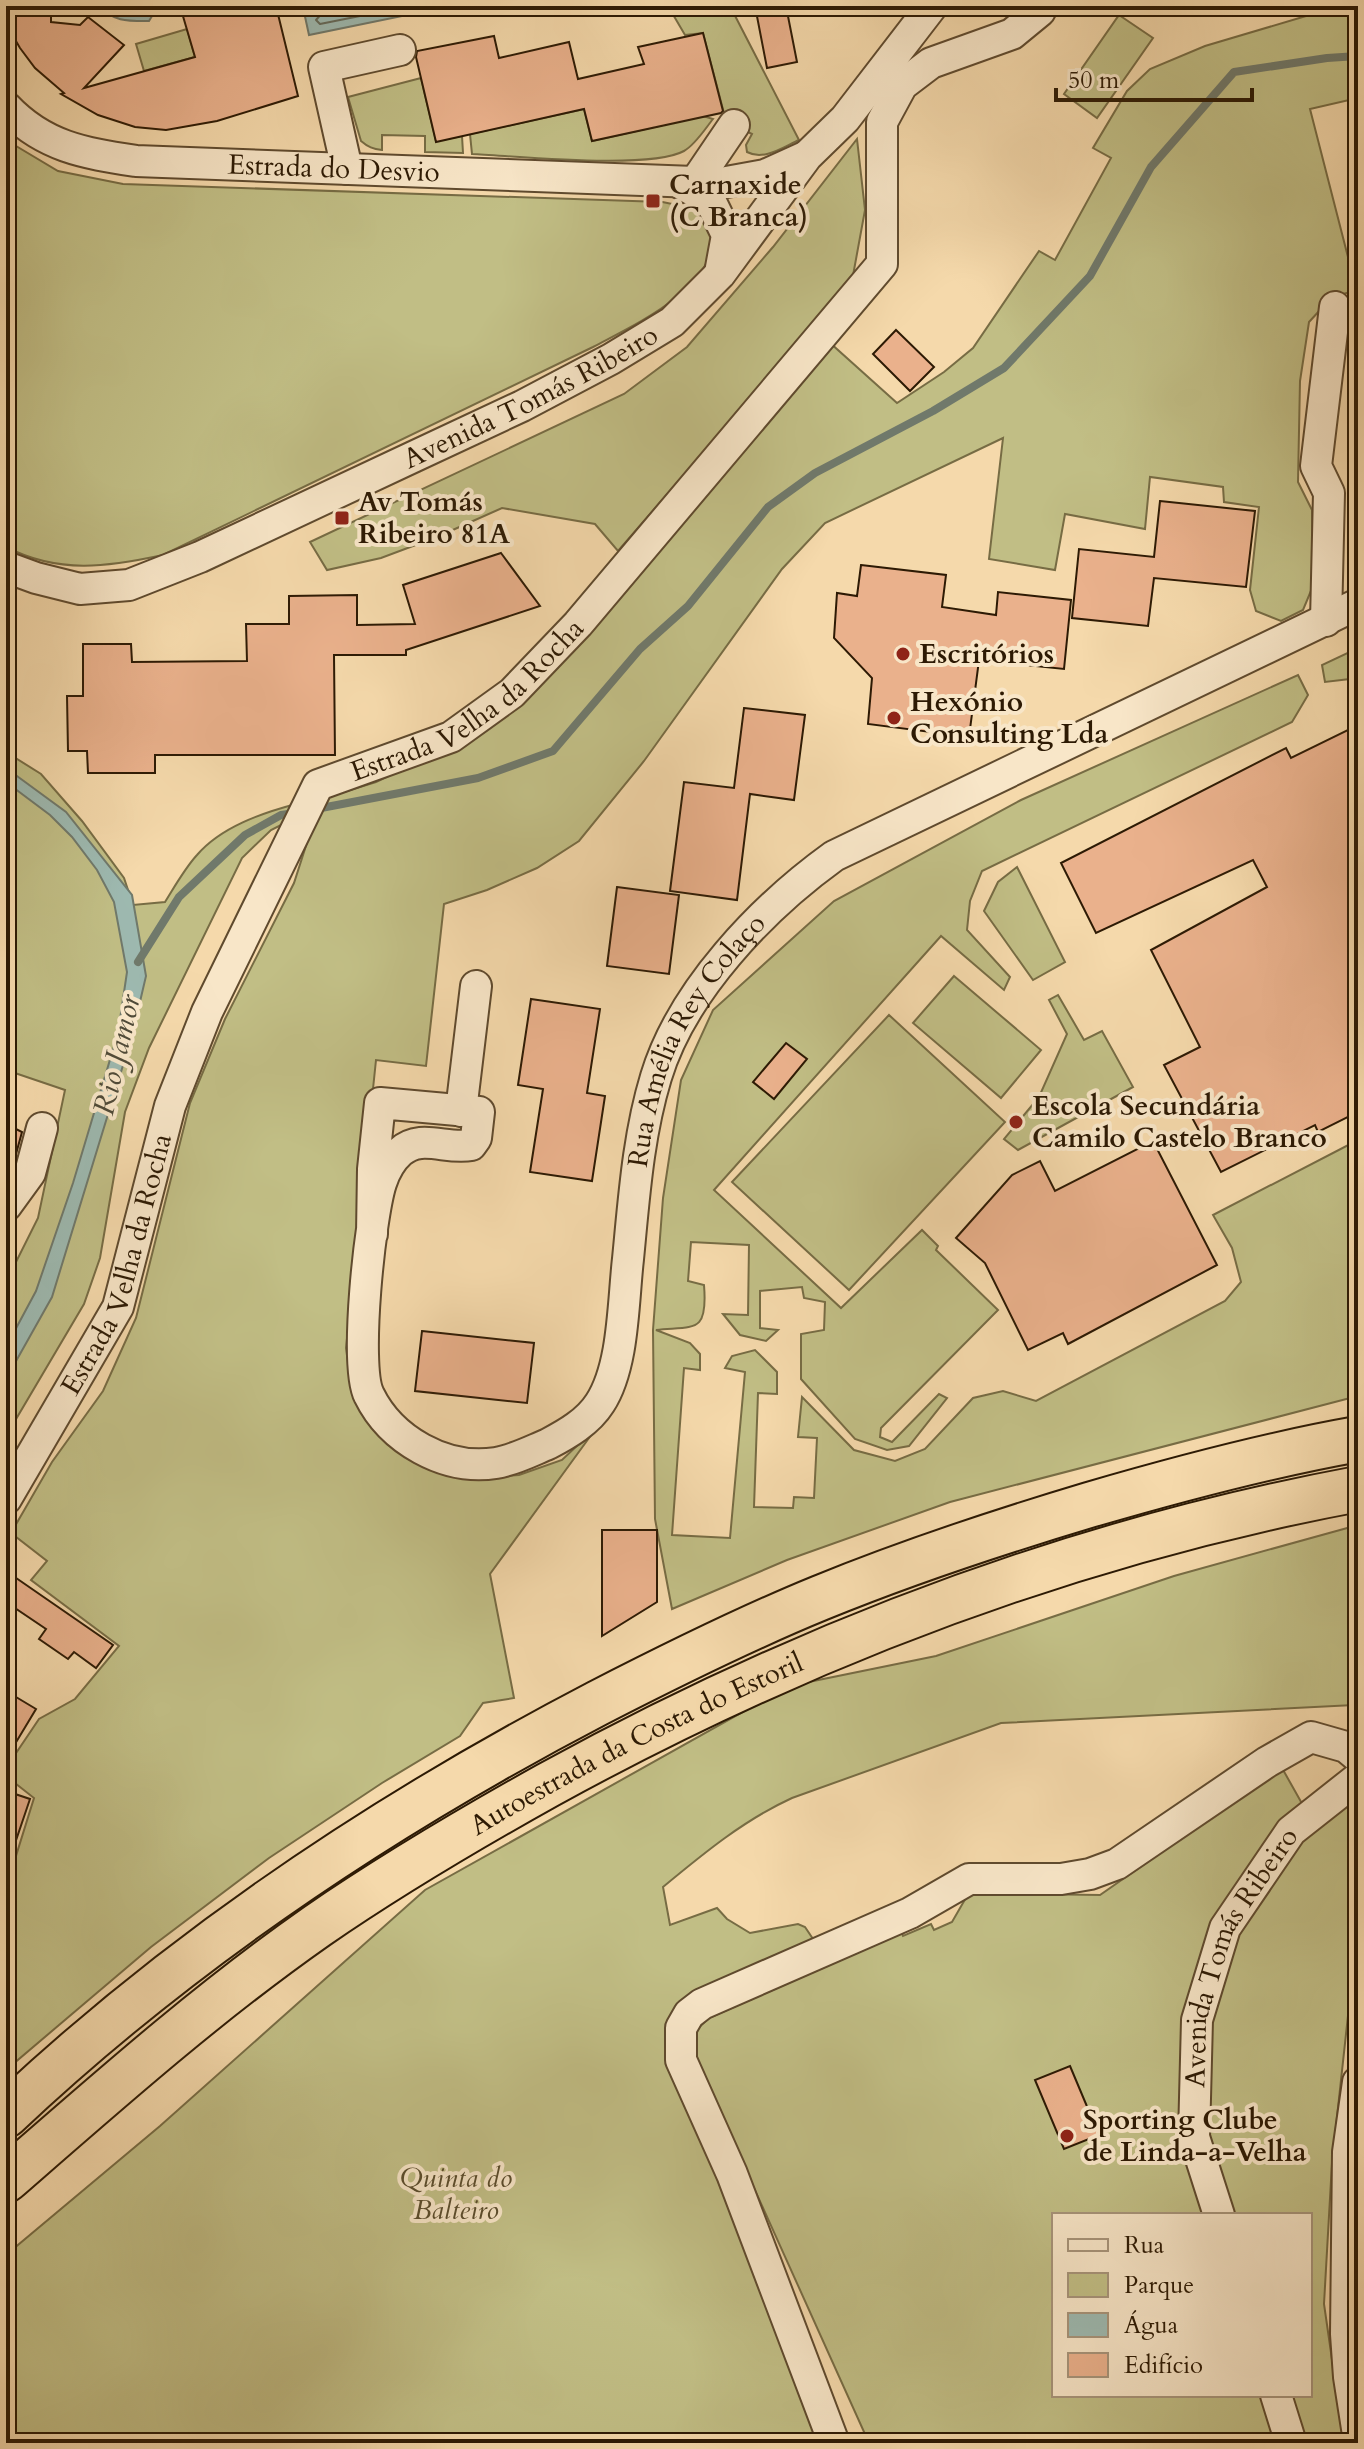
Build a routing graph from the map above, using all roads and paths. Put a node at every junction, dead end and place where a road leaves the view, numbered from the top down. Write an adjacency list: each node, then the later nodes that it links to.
1 (932, 6): 6 (street, Avenida Tomás Ribeiro)
2 (1042, 6): 23 (street, Estrada Velha da Rocha)
3 (400, 50): 7 (street)
4 (6, 107): 7 (street, Estrada do Desvio)
5 (734, 125): 8 (street)
6 (807, 156): 8 (street, Estrada do Desvio); 9 (street, Avenida Tomás Ribeiro)
7 (347, 169): 8 (street, Estrada do Desvio)
8 (685, 180): 9 (street, Estrada do Desvio)
9 (720, 274): 11 (street, Avenida Tomás Ribeiro)
10 (1335, 307): 13 (street)
11 (6, 567)
12 (1358, 604): 13 (street, Rua Amélia Rey Colaço)
13 (1326, 621): 20 (street, Rua Amélia Rey Colaço)
14 (476, 986): 15 (street)
15 (461, 1111): 16 (street); 18 (street)
16 (379, 1113): 18 (street); 20 (street)
17 (42, 1128): 19 (street)
18 (414, 1143): 20 (street)
19 (6, 1206)
20 (372, 1234)
21 (1358, 1439): 27 (highway, Autoestrada da Costa do Estoril)
22 (1358, 1489): 28 (highway, Autoestrada da Costa do Estoril)
23 (6, 1499)
24 (1358, 1757): 32 (street)
25 (1358, 1778): 29 (street, Avenida Tomás Ribeiro)
26 (1358, 2082): 31 (street)
27 (6, 2115)
28 (6, 2180)
29 (1218, 2213)
30 (1277, 2397): 33 (street)
31 (1358, 2435)
32 (834, 2443)
33 (1291, 2443)

